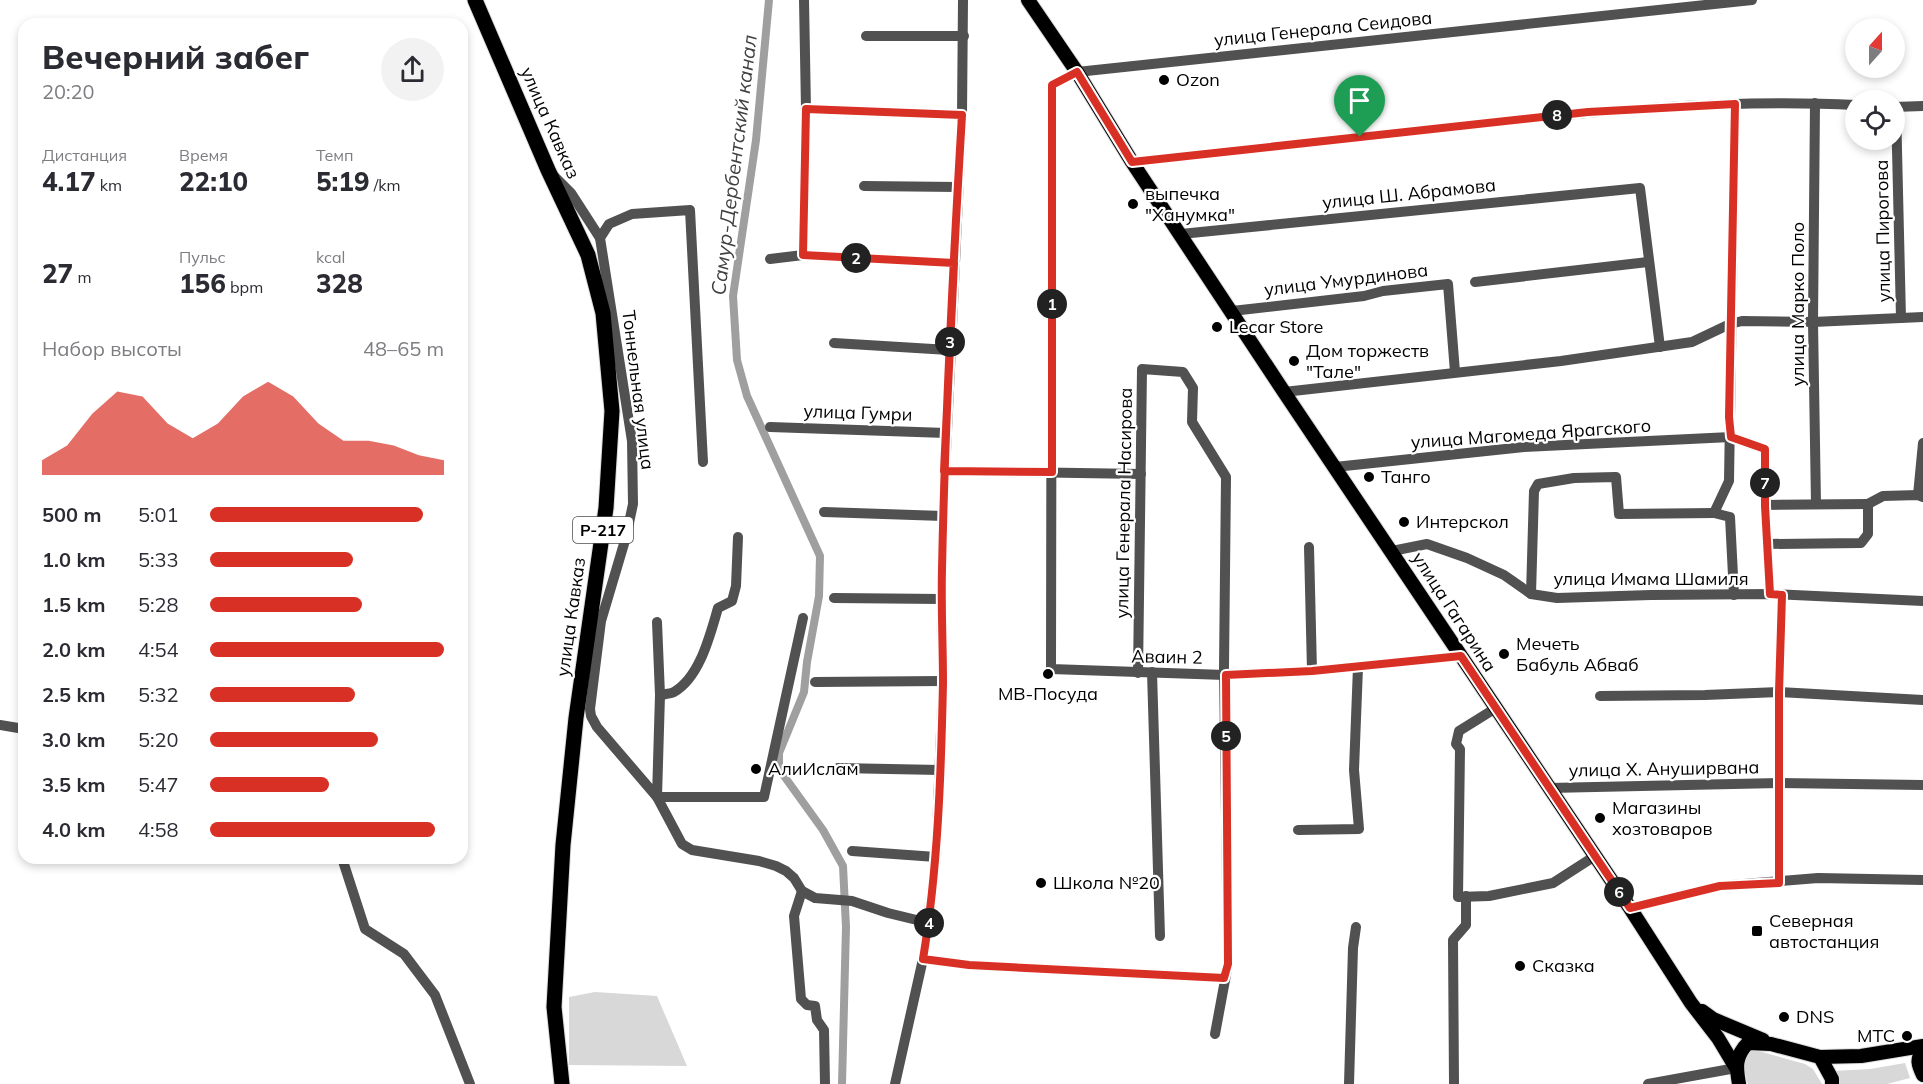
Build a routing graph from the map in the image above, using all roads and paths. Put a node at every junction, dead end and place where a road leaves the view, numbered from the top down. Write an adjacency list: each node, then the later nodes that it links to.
1 (475, 0): 19 (highway, улица Кавказ / Р-217)
2 (804, 0): 15 (street)
3 (963, 0): 8 (street)
4 (1028, 0): 9 (main road, улица Гагарина)
5 (1752, 0): 6 (street, улица Генерала Сеидова)
6 (1698, 2): 9 (street, улица Генерала Сеидова)
7 (866, 36): 8 (street)
8 (964, 36): 16 (street)
9 (1077, 72): 18 (main road, улица Гагарина); 46 (street)
10 (1815, 103): 11 (street); 12 (street); 32 (street, улица Марко Поло)
11 (1735, 104): 18 (street); 33 (street)
12 (1845, 104)
13 (1923, 106): 14 (street)
14 (1905, 107)
15 (806, 109): 16 (street); 24 (street)
16 (962, 115): 21 (street)
17 (1896, 150): 31 (street, улица Пирогова)
18 (1132, 162): 22 (main road, улица Гагарина)
19 (548, 170): 23 (street); 81 (highway, улица Кавказ / Р-217)
20 (864, 186): 21 (street)
21 (958, 187): 27 (street)
22 (1181, 234): 26 (street, улица Ш. Абрамова); 29 (main road, улица Гагарина)
23 (600, 237): 43 (street); 83 (street, Тоннельная улица)
24 (803, 255): 25 (street); 27 (street)
25 (770, 259)
26 (1648, 262): 28 (street); 35 (street)
27 (954, 263): 36 (street)
28 (1475, 282)
29 (1232, 311): 37 (street, улица Умурдинова); 38 (main road, улица Гагарина)
30 (1923, 317): 31 (street)
31 (1901, 318): 32 (street)
32 (1814, 322): 33 (street); 49 (street, улица Марко Поло)
33 (1730, 324): 35 (street); 41 (street)
34 (834, 343): 36 (street)
35 (1660, 347): 37 (street)
36 (950, 350): 40 (street)
37 (1455, 372): 38 (street)
38 (1284, 392): 44 (main road, улица Гагарина)
39 (770, 427): 40 (street, улица Гумри)
40 (946, 433): 45 (street)
41 (1731, 437): 44 (street, улица Магомеда Ярагского); 51 (street); 53 (street)
42 (1923, 443): 48 (street)
43 (703, 462)
44 (1335, 467): 58 (main road, улица Гагарина)
45 (944, 471): 46 (street); 54 (street)
46 (1052, 472): 47 (street); 72 (street, Аваин 2)
47 (1141, 474): 72 (street, улица Генерала Насирова); 73 (street, улица Генерала Насирова)
48 (1921, 496): 50 (street)
49 (1816, 504): 50 (street); 51 (street)
50 (1868, 504): 56 (street)
51 (1765, 506): 56 (street)
52 (824, 512): 54 (street)
53 (1714, 513): 59 (street); 61 (street)
54 (943, 516): 64 (street)
55 (738, 537): 77 (street)
56 (1767, 544): 60 (street)
57 (1309, 547): 70 (street)
58 (1392, 551): 59 (street, улица Имама Шамиля); 68 (main road, улица Гагарина)
59 (1531, 594): 61 (street, улица Имама Шамиля)
60 (1770, 594): 61 (street, улица Имама Шамиля); 62 (street, улица Имама Шамиля)
61 (1734, 595)
62 (1782, 595): 65 (street, улица Имама Шамиля); 76 (street)
63 (834, 598): 64 (street)
64 (941, 599): 74 (street)
65 (1923, 601)
66 (803, 618): 90 (street)
67 (657, 621): 77 (street)
68 (1461, 656): 69 (street, Аваин 2); 80 (main road, улица Гагарина)
69 (1358, 667): 70 (street, Аваин 2); 91 (street)
70 (1312, 671): 73 (street, Аваин 2)
71 (1152, 672): 72 (street, Аваин 2); 73 (street, Аваин 2); 103 (street)
72 (1138, 673)
73 (1226, 675): 105 (street)
74 (943, 681): 75 (street); 86 (street)
75 (815, 682)
76 (1779, 692): 78 (street); 79 (street); 87 (street)
77 (660, 695): 90 (street)
78 (1600, 696)
79 (1923, 700)
80 (1496, 708): 89 (main road, улица Гагарина); 99 (street)
81 (576, 718): 83 (street); 115 (highway, улица Кавказ / Р-217)
82 (0, 725): 84 (street)
83 (597, 727): 90 (street, Тоннельная улица)
84 (18, 728)
85 (838, 768): 86 (street)
86 (940, 770): 94 (street)
87 (1779, 783): 88 (street, улица Х. Ануширвана); 89 (street, улица Х. Ануширвана); 97 (street)
88 (1923, 785)
89 (1549, 788): 93 (main road, улица Гагарина)
90 (657, 797): 98 (street)
91 (1298, 830)
92 (852, 850): 94 (street)
93 (1595, 856): 99 (street); 100 (main road, улица Гагарина)
94 (936, 857): 101 (street)
95 (344, 864): 114 (street)
96 (1923, 880): 97 (street)
97 (1779, 883): 100 (street)
98 (802, 891): 101 (street); 116 (street)
99 (1462, 897): 119 (street)
100 (1630, 908): 106 (main road, улица Гагарина)
101 (929, 923): 104 (street)
102 (1356, 927): 118 (street)
103 (1160, 936)
104 (923, 959): 105 (street); 117 (street)
105 (1224, 978): 107 (street)
106 (1691, 1003): 108 (main road, улица Гагарина); 111 (main road, улица Гагарина)
107 (1215, 1034)
108 (1772, 1044): 110 (main road); 111 (main road)
109 (1923, 1048): 110 (main road); 112 (main road)
110 (1820, 1057): 122 (main road)
111 (1736, 1068): 120 (street); 121 (main road)
112 (1923, 1075)
113 (1923, 1082): 123 (main road)
114 (470, 1084)
115 (562, 1084)
116 (825, 1084)
117 (895, 1084)
118 (1349, 1084)
119 (1454, 1084)
120 (1648, 1084)
121 (1737, 1084)
122 (1832, 1084)
123 (1913, 1084)

